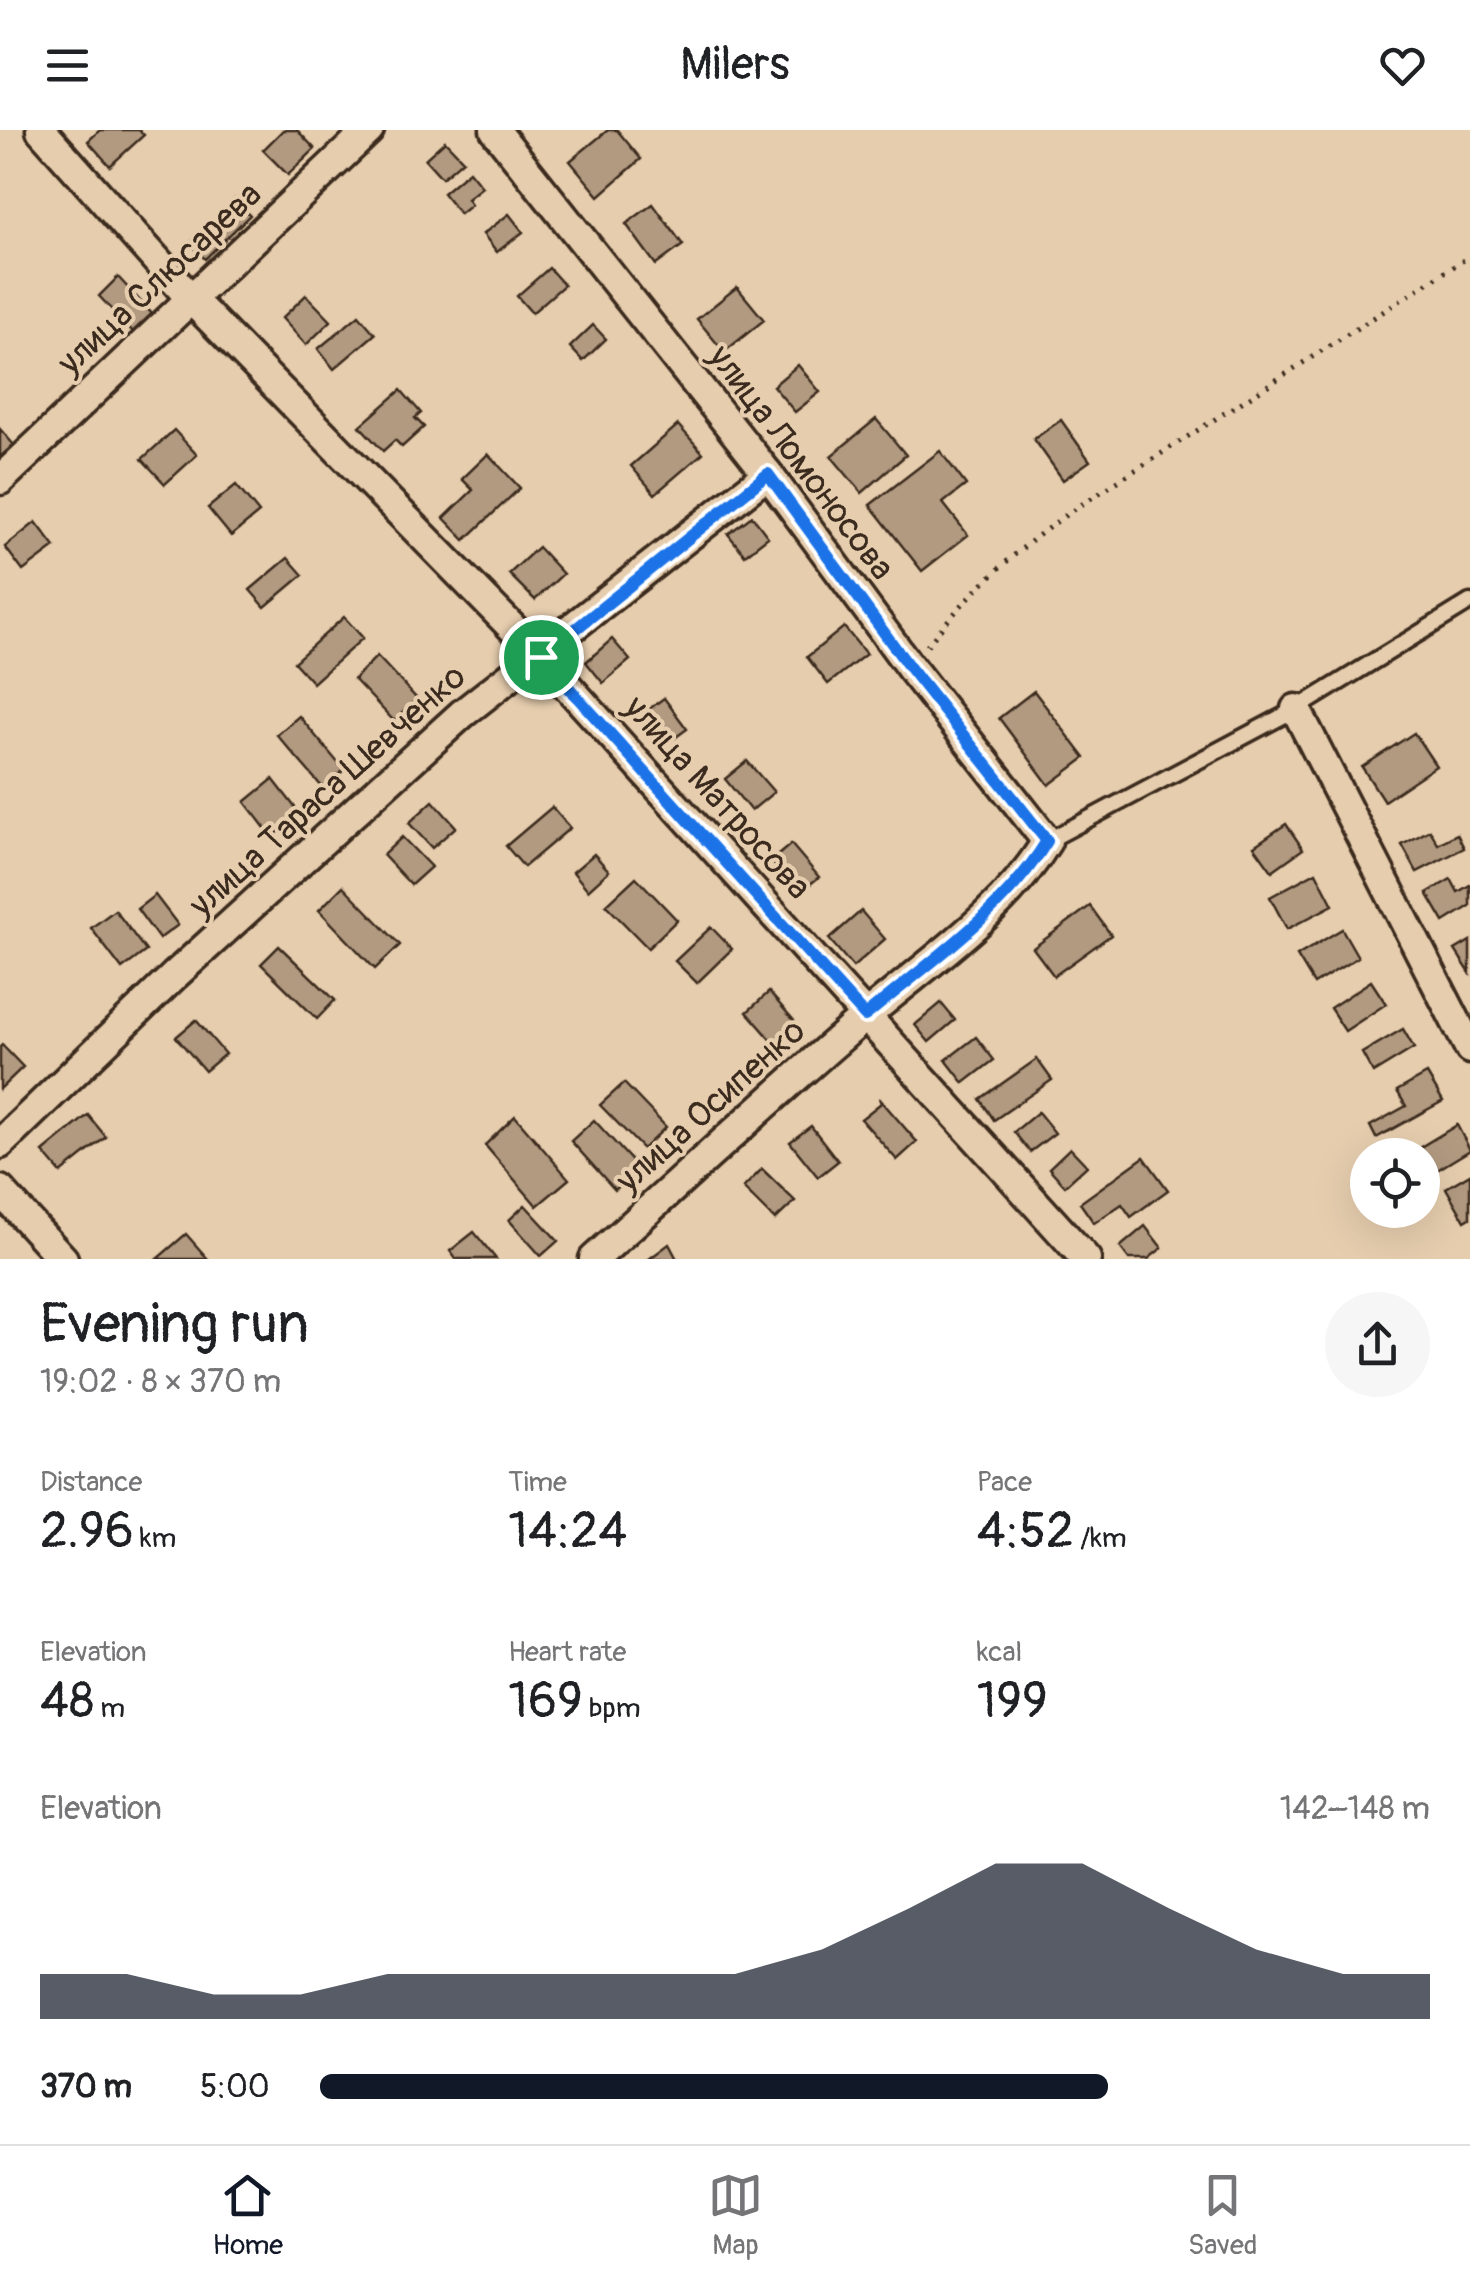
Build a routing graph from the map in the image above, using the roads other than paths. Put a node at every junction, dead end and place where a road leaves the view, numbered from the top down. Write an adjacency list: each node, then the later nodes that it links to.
1 (41, 130): 4 (street, улица Матросова)
2 (369, 130): 4 (street, улица Слюсарева)
3 (495, 130): 5 (street, улица Ломоносова)
4 (192, 300): 6 (street, улица Слюсарева); 8 (street, улица Матросова)
5 (768, 474): 8 (street, улица Тараса Шевченко); 10 (street, улица Ломоносова)
6 (0, 480)
7 (1470, 602): 9 (lane)
8 (541, 657): 11 (street, улица Матросова); 13 (street, улица Тараса Шевченко)
9 (1296, 709): 10 (lane); 12 (street)
10 (1047, 841): 11 (street, улица Осипенко)
11 (865, 1016): 16 (street, улица Осипенко); 17 (street, улица Матросова)
12 (1470, 1049)
13 (0, 1144)
14 (0, 1190): 15 (street)
15 (63, 1259)
16 (594, 1259)
17 (1086, 1259)

